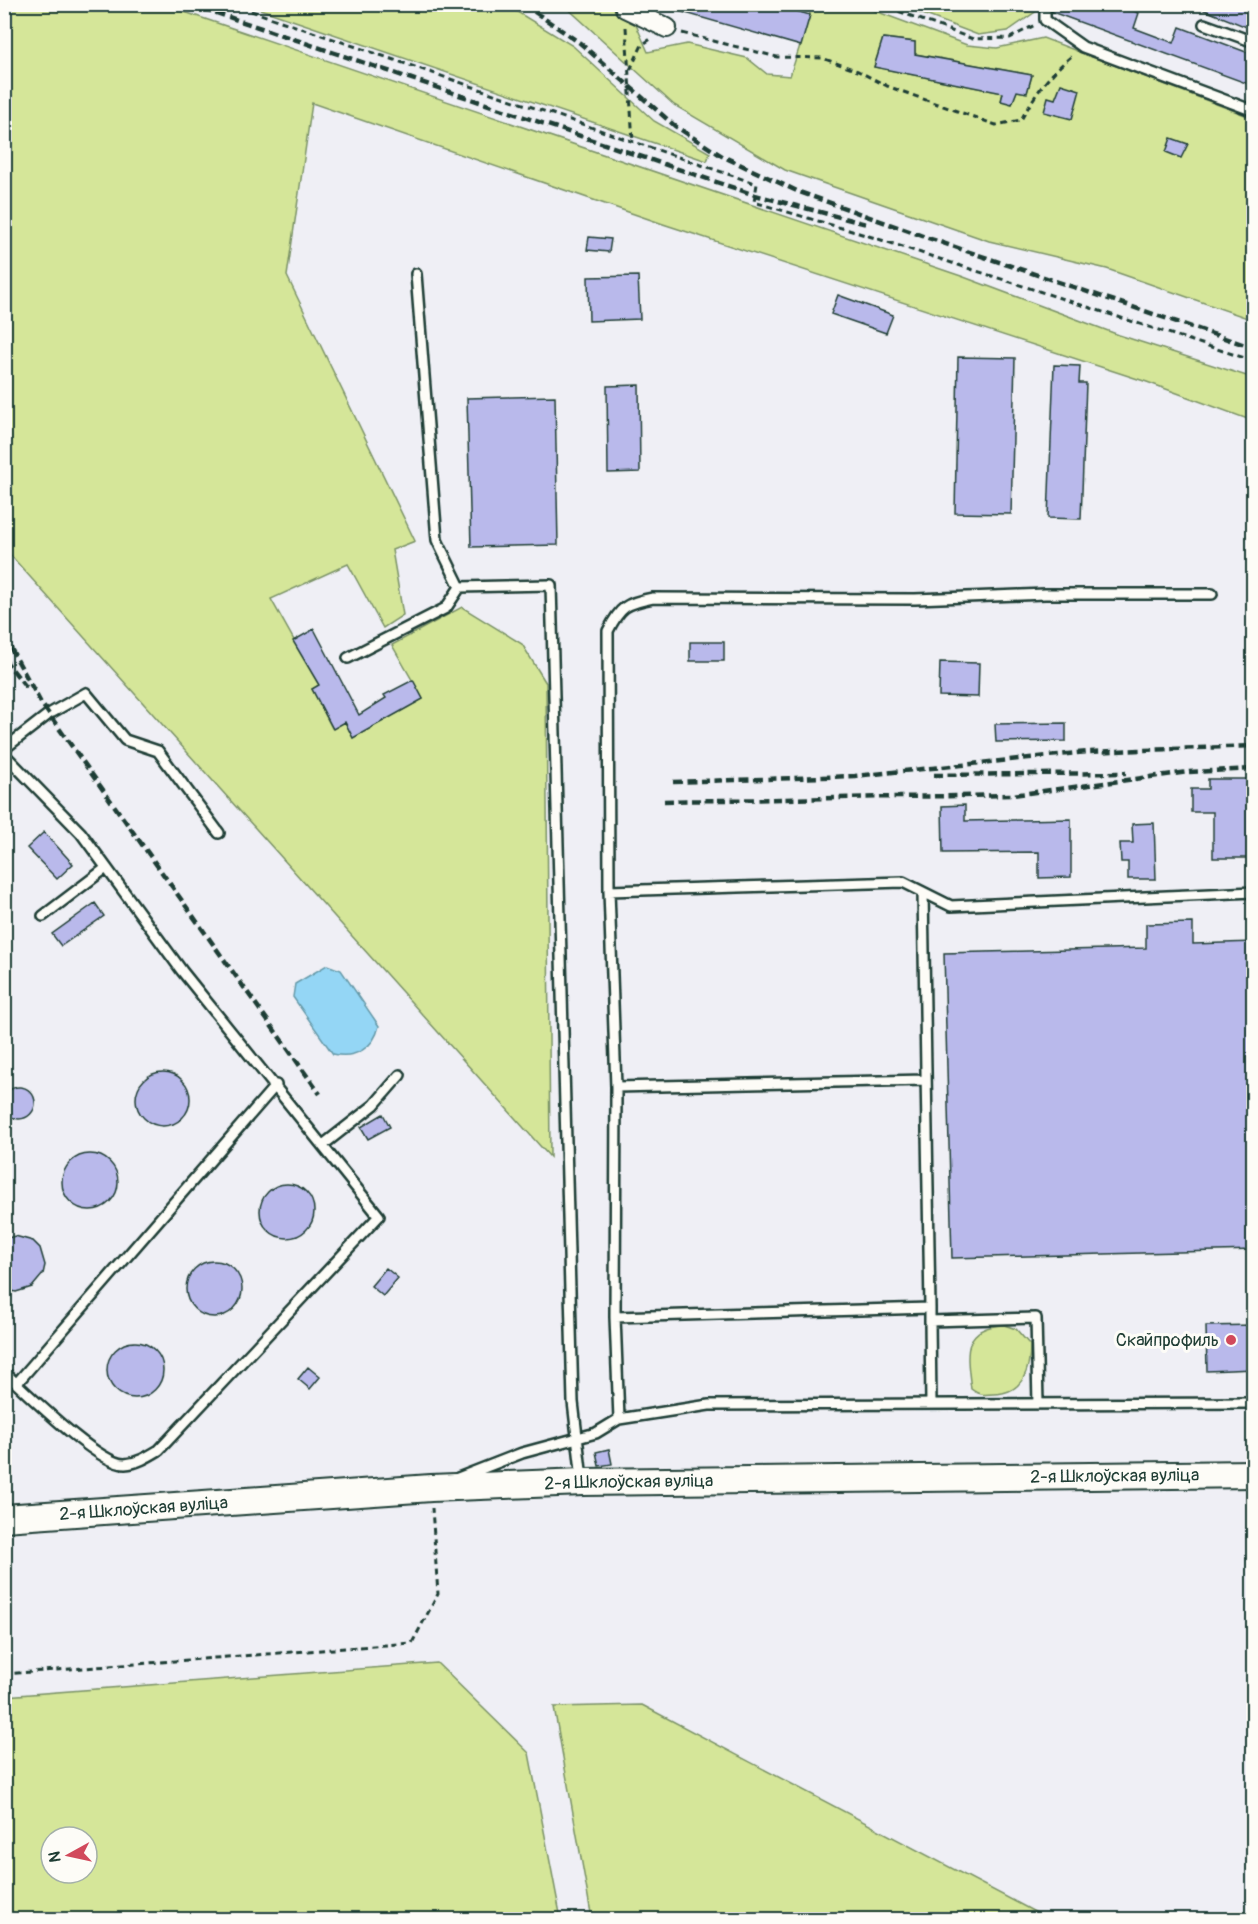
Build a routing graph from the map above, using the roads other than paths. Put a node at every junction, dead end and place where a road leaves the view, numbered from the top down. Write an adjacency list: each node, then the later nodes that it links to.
1 (1045, 4): 6 (lane)
2 (625, 6): 4 (street)
3 (1204, 24): 5 (lane)
4 (667, 28)
5 (1254, 42)
6 (1254, 111)
7 (416, 274): 8 (lane)
8 (460, 587): 10 (lane); 33 (lane)
9 (1212, 594): 15 (lane)
10 (348, 658)
11 (4, 749): 13 (lane)
12 (4, 754): 14 (lane)
13 (219, 833)
14 (106, 867): 18 (lane); 21 (lane)
15 (609, 891): 16 (lane); 22 (lane)
16 (923, 892): 17 (lane); 20 (lane)
17 (1254, 892)
18 (43, 916)
19 (400, 1075): 23 (lane)
20 (926, 1080): 22 (lane); 24 (lane)
21 (276, 1085): 23 (lane); 28 (lane)
22 (616, 1087): 25 (lane)
23 (323, 1145): 28 (lane)
24 (930, 1308): 25 (lane); 26 (lane)
25 (615, 1317): 32 (lane)
26 (930, 1321): 30 (lane); 31 (lane)
27 (4, 1372): 28 (lane)
28 (16, 1383)
29 (1254, 1403): 31 (lane)
30 (931, 1404): 31 (lane); 32 (lane)
31 (1038, 1404)
32 (619, 1419): 33 (lane)
33 (576, 1440): 35 (lane); 36 (lane)
34 (1254, 1474): 35 (street, 2-я Шклоўская вуліца)
35 (583, 1482): 36 (street, 2-я Шклоўская вуліца)
36 (430, 1488): 37 (street, 2-я Шклоўская вуліца)
37 (4, 1518)

